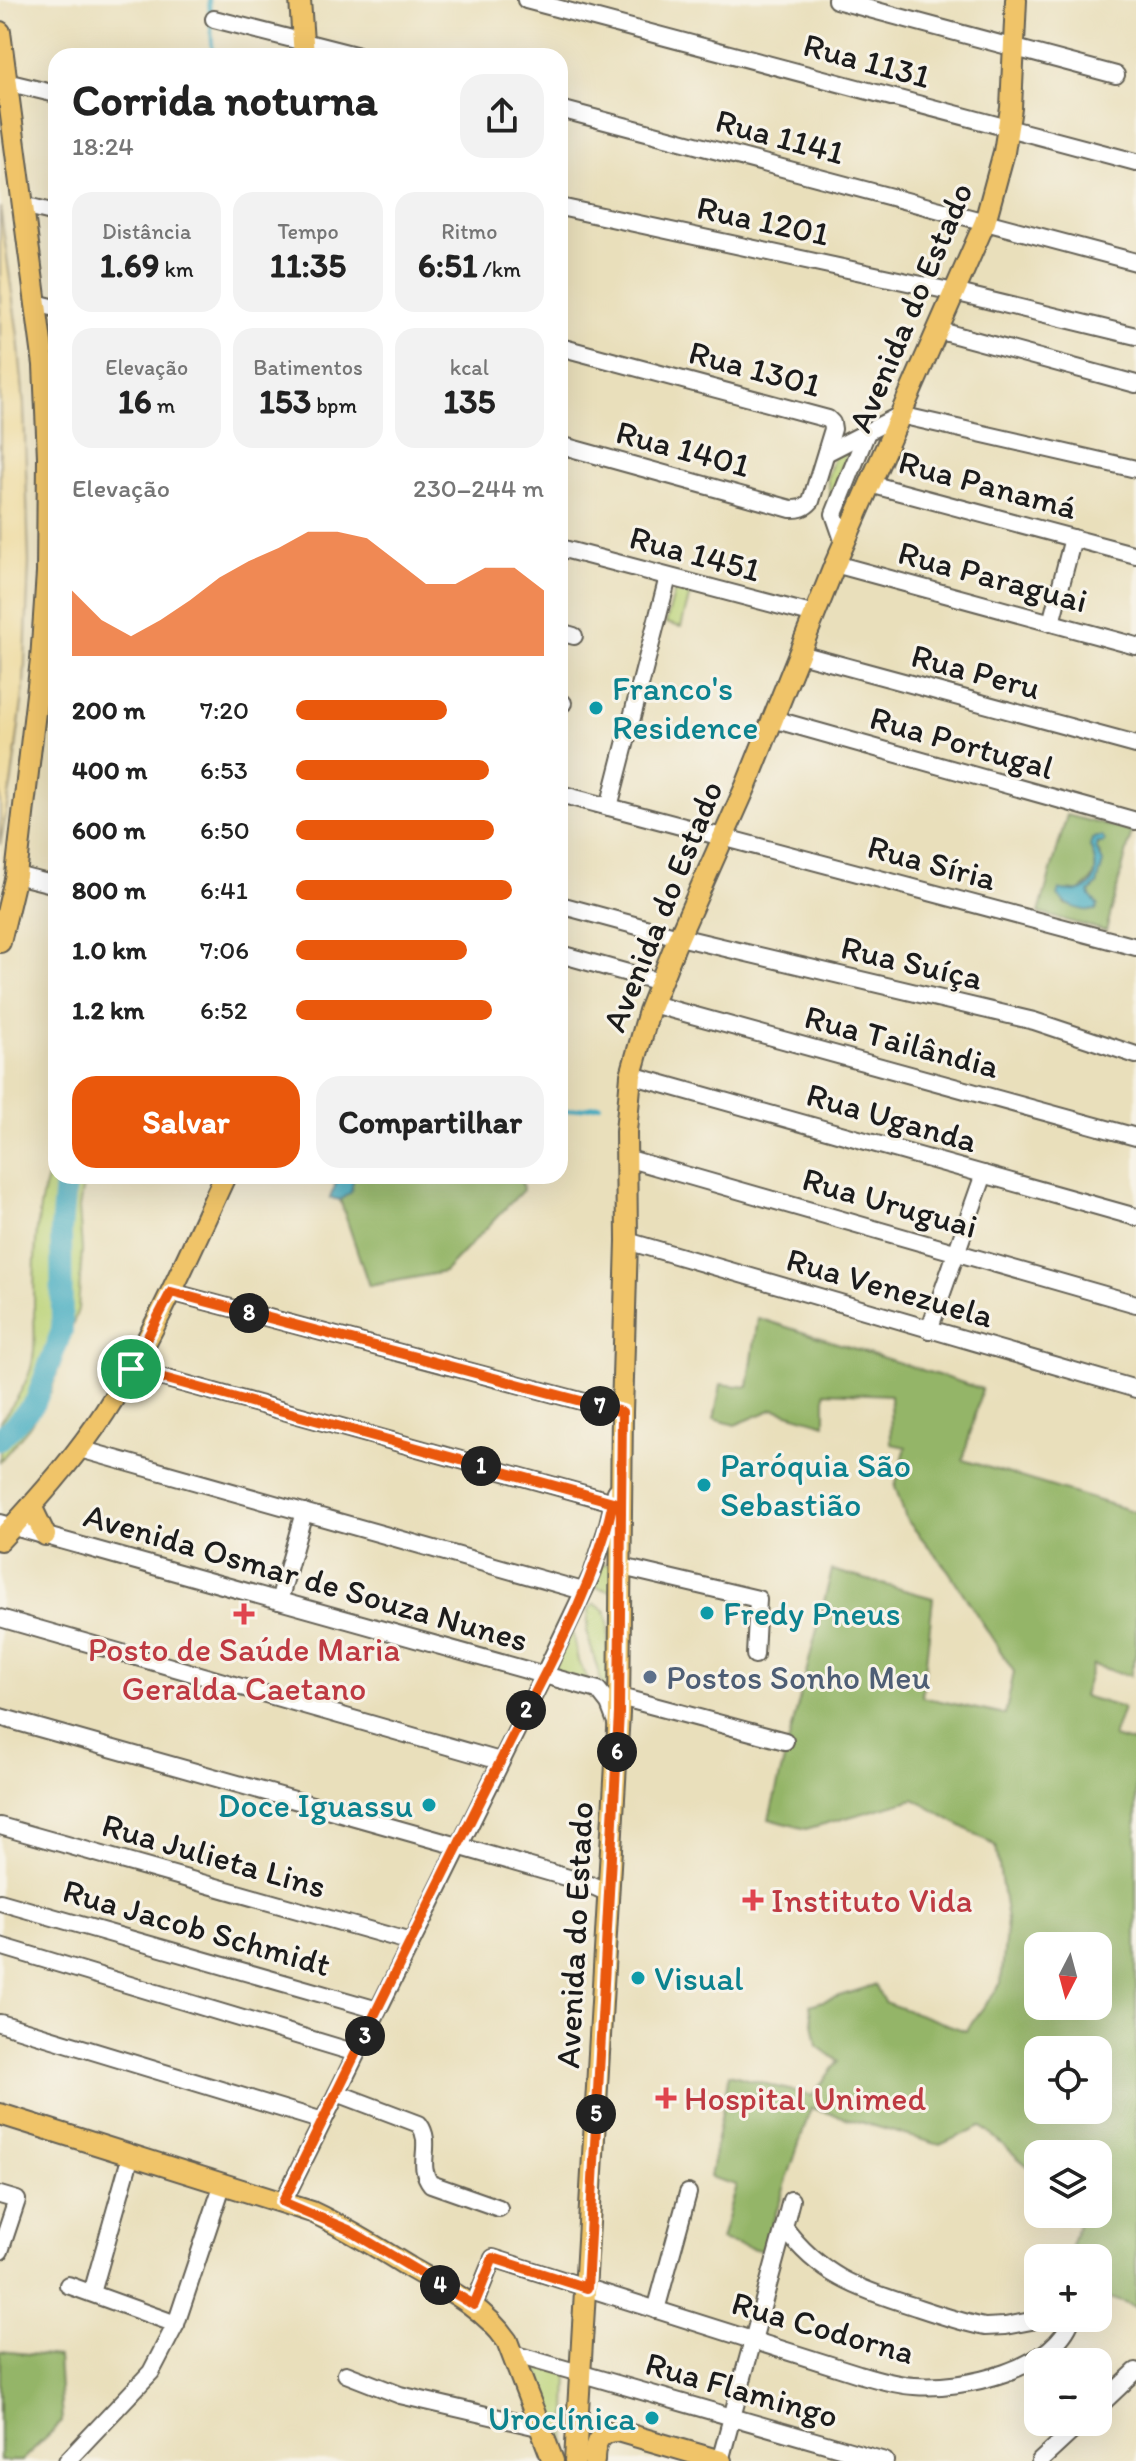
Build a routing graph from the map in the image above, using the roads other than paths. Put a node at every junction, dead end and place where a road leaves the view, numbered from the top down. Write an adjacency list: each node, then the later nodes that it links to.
1 (300, 0): 8 (main road)
2 (526, 0): 14 (street, Rua 1131)
3 (836, 0): 9 (street)
4 (1016, 0): 9 (main road, Avenida do Estado)
5 (214, 19): 7 (street)
6 (0, 32): 11 (main road)
7 (300, 48)
8 (303, 48)
9 (1015, 49): 10 (street); 14 (main road, Avenida do Estado)
10 (1116, 75)
11 (6, 82): 12 (street); 16 (main road)
12 (48, 92)
13 (568, 111): 19 (street, Rua 1141)
14 (1008, 128): 15 (street, Rua 1131); 19 (main road, Avenida do Estado)
15 (1136, 162)
16 (23, 205): 18 (street); 22 (main road)
17 (568, 209): 21 (street, Rua 1201)
18 (48, 211)
19 (985, 222): 20 (street, Rua 1141); 21 (main road, Avenida do Estado)
20 (1136, 262)
21 (954, 292): 23 (main road, Avenida do Estado); 24 (street, Rua 1201)
22 (46, 306): 25 (main road)
23 (937, 330): 27 (street); 28 (main road, Avenida do Estado)
24 (1136, 336)
25 (48, 339)
26 (568, 349): 31 (street, Rua 1301)
27 (1136, 384)
28 (900, 415): 29 (street); 32 (street); 34 (main road, Avenida do Estado)
29 (867, 432): 31 (street); 36 (street)
30 (568, 447): 35 (street, Rua 1401)
31 (826, 453): 33 (street, Rua 1301)
32 (1136, 469)
33 (817, 480): 35 (street, Rua 1301); 36 (street)
34 (870, 484): 37 (street, Rua Panamá); 38 (main road, Avenida do Estado)
35 (791, 509)
36 (834, 514): 38 (street)
37 (1073, 538): 40 (street, Rua Panamá); 44 (street)
38 (844, 543): 41 (main road, Avenida do Estado)
39 (568, 550): 42 (street, Rua 1451)
40 (1136, 555)
41 (835, 564): 43 (main road, Avenida do Estado); 44 (street, Rua Paraguai)
42 (668, 577): 43 (street, Rua 1451); 51 (street)
43 (815, 615): 46 (main road, Avenida do Estado)
44 (1051, 623): 45 (street, Rua Paraguai)
45 (1136, 646)
46 (800, 654): 48 (main road, Avenida do Estado); 49 (street, Rua Peru)
47 (48, 668): 54 (main road)
48 (773, 719): 52 (street, Rua Portugal); 53 (main road, Avenida do Estado)
49 (1136, 745)
50 (568, 796): 51 (street, Rua Síria)
51 (609, 807): 53 (street, Rua Síria)
52 (1136, 821)
53 (718, 835): 57 (main road, Avenida do Estado); 59 (street, Rua Síria)
54 (16, 875): 55 (street); 58 (main road)
55 (48, 883)
56 (568, 907): 57 (street, Rua Suíça)
57 (675, 936): 61 (main road, Avenida do Estado); 63 (street, Rua Suíça)
58 (0, 942)
59 (1136, 947)
60 (568, 956): 61 (street)
61 (660, 982): 62 (main road, Avenida do Estado)
62 (652, 1004): 64 (main road, Avenida do Estado); 65 (street, Rua Tailândia)
63 (1136, 1055)
64 (631, 1075): 66 (main road, Avenida do Estado); 67 (street, Rua Uganda)
65 (1136, 1137)
66 (626, 1158): 70 (main road, Avenida do Estado); 71 (street, Rua Uruguai)
67 (984, 1174): 69 (street, Rua Uganda); 71 (street)
68 (221, 1184): 72 (main road)
69 (1136, 1217)
70 (627, 1241): 74 (street, Rua Venezuela); 77 (main road, Avenida do Estado)
71 (957, 1252): 73 (street, Rua Uruguai); 74 (street)
72 (171, 1292): 75 (main road); 77 (street)
73 (1136, 1304)
74 (929, 1330): 76 (street, Rua Venezuela)
75 (131, 1369): 78 (main road); 80 (street)
76 (1136, 1389)
77 (622, 1412): 79 (main road, Avenida do Estado)
78 (80, 1449): 81 (main road); 82 (street)
79 (622, 1470): 80 (street); 85 (main road, Avenida do Estado)
80 (613, 1502): 86 (street)
81 (31, 1506): 83 (main road); 84 (main road)
82 (304, 1512): 86 (street); 87 (street)
83 (4, 1530): 84 (street, Avenida Osmar de Souza Nunes)
84 (45, 1535): 87 (street, Avenida Osmar de Souza Nunes)
85 (622, 1567): 89 (street); 91 (main road, Avenida do Estado)
86 (583, 1591): 90 (street)
87 (279, 1601): 90 (street, Avenida Osmar de Souza Nunes)
88 (0, 1618): 95 (street)
89 (755, 1655)
90 (544, 1674): 93 (street, Avenida Osmar de Souza Nunes); 95 (street)
91 (620, 1697): 93 (main road, Avenida do Estado); 94 (street)
92 (0, 1717): 97 (street)
93 (619, 1730): 98 (main road, Avenida do Estado)
94 (785, 1741)
95 (500, 1761): 97 (street)
96 (0, 1826): 100 (street, Rua Julieta Lins)
97 (458, 1846): 98 (street); 100 (street)
98 (608, 1893): 118 (main road, Avenida do Estado)
99 (0, 1902): 102 (street, Rua Jacob Schmidt)
100 (411, 1942): 102 (street)
101 (0, 1946): 104 (street)
102 (378, 2010): 104 (street)
103 (0, 2023): 107 (street)
104 (356, 2053): 105 (street)
105 (337, 2093): 107 (street); 114 (street)
106 (0, 2114): 108 (main road)
107 (323, 2121): 113 (street)
108 (131, 2155): 109 (main road); 119 (street)
109 (223, 2183): 113 (main road); 123 (street)
110 (688, 2193): 121 (street)
111 (0, 2195): 116 (street)
112 (791, 2200): 115 (street)
113 (283, 2202): 120 (main road)
114 (499, 2208)
115 (784, 2227): 122 (street); 125 (street)
116 (0, 2251)
117 (68, 2285): 119 (street)
118 (587, 2288): 120 (street, Rua Codorna); 121 (street, Rua Codorna); 129 (main road, Avenida do Estado)
119 (92, 2293): 123 (street)
120 (474, 2305): 126 (main road)
121 (656, 2310): 125 (street, Rua Codorna)
122 (1024, 2322)
123 (176, 2324): 134 (street)
124 (1063, 2332): 125 (street, Rua Codorna)
125 (753, 2341): 131 (street)
126 (513, 2354): 129 (street, Rua Flamingo); 132 (main road)
127 (1136, 2371): 130 (street)
128 (346, 2374): 132 (street)
129 (582, 2374): 131 (street, Rua Flamingo); 136 (main road, Avenida do Estado)
130 (1112, 2394)
131 (732, 2417): 138 (street); 139 (street, Rua Flamingo)
132 (538, 2427): 135 (main road)
133 (1067, 2436): 140 (street)
134 (67, 2461)
135 (553, 2461)
136 (575, 2461)
137 (594, 2461): 138 (main road)
138 (721, 2461)
139 (885, 2461)
140 (1040, 2461)

